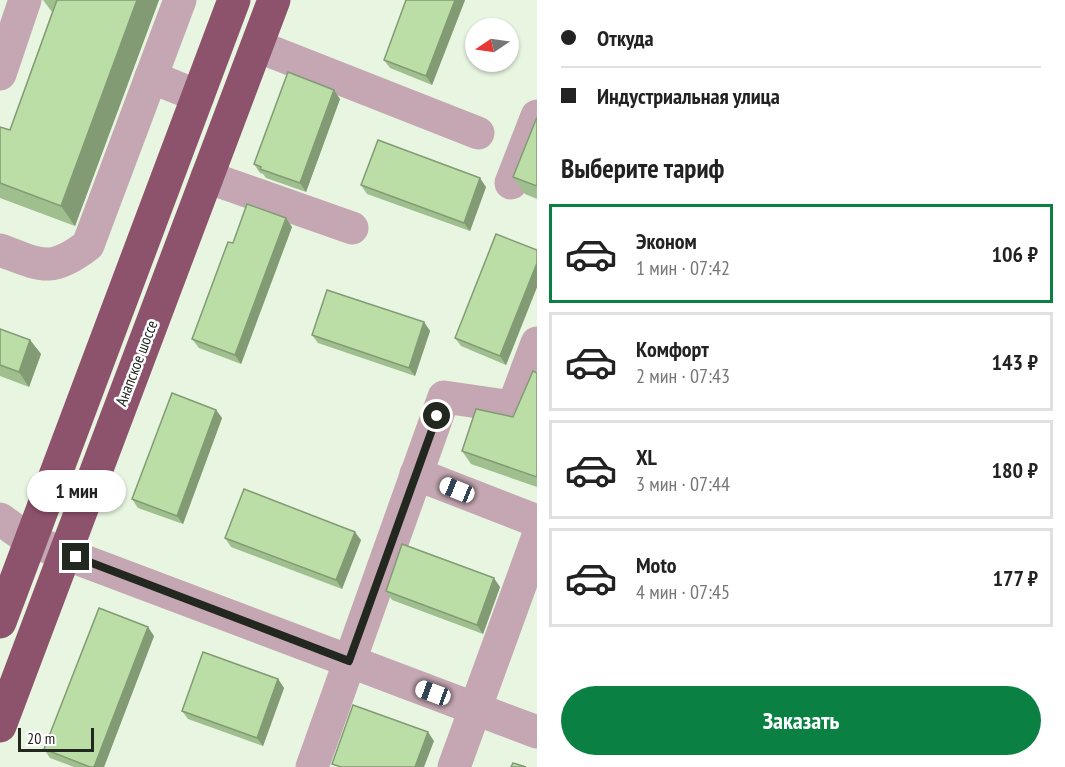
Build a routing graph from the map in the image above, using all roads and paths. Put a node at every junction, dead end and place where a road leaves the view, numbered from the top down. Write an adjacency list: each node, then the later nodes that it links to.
1 (25, 0): 6 (street)
2 (180, 0): 7 (street)
3 (234, 0): 8 (highway)
4 (274, 0): 5 (highway, Анапское шоссе)
5 (257, 46): 10 (street); 11 (highway, Анапское шоссе)
6 (0, 74)
7 (151, 77): 8 (street); 14 (street)
8 (198, 96): 20 (highway)
9 (537, 116): 12 (street)
10 (478, 133)
11 (207, 177): 13 (street); 22 (highway, Анапское шоссе)
12 (511, 183)
13 (352, 228)
14 (0, 250)
15 (537, 344): 16 (street)
16 (416, 474): 18 (street); 24 (street)
17 (0, 519): 20 (street)
18 (537, 522)
19 (537, 539): 25 (street)
20 (31, 542): 21 (street); 22 (street); 23 (highway)
21 (0, 549)
22 (64, 553): 24 (street); 26 (highway, Анапское шоссе)
23 (0, 622)
24 (349, 661): 25 (street); 28 (street)
25 (475, 709): 27 (street); 29 (street)
26 (0, 726)
27 (537, 732)
28 (312, 767)
29 (454, 767)

